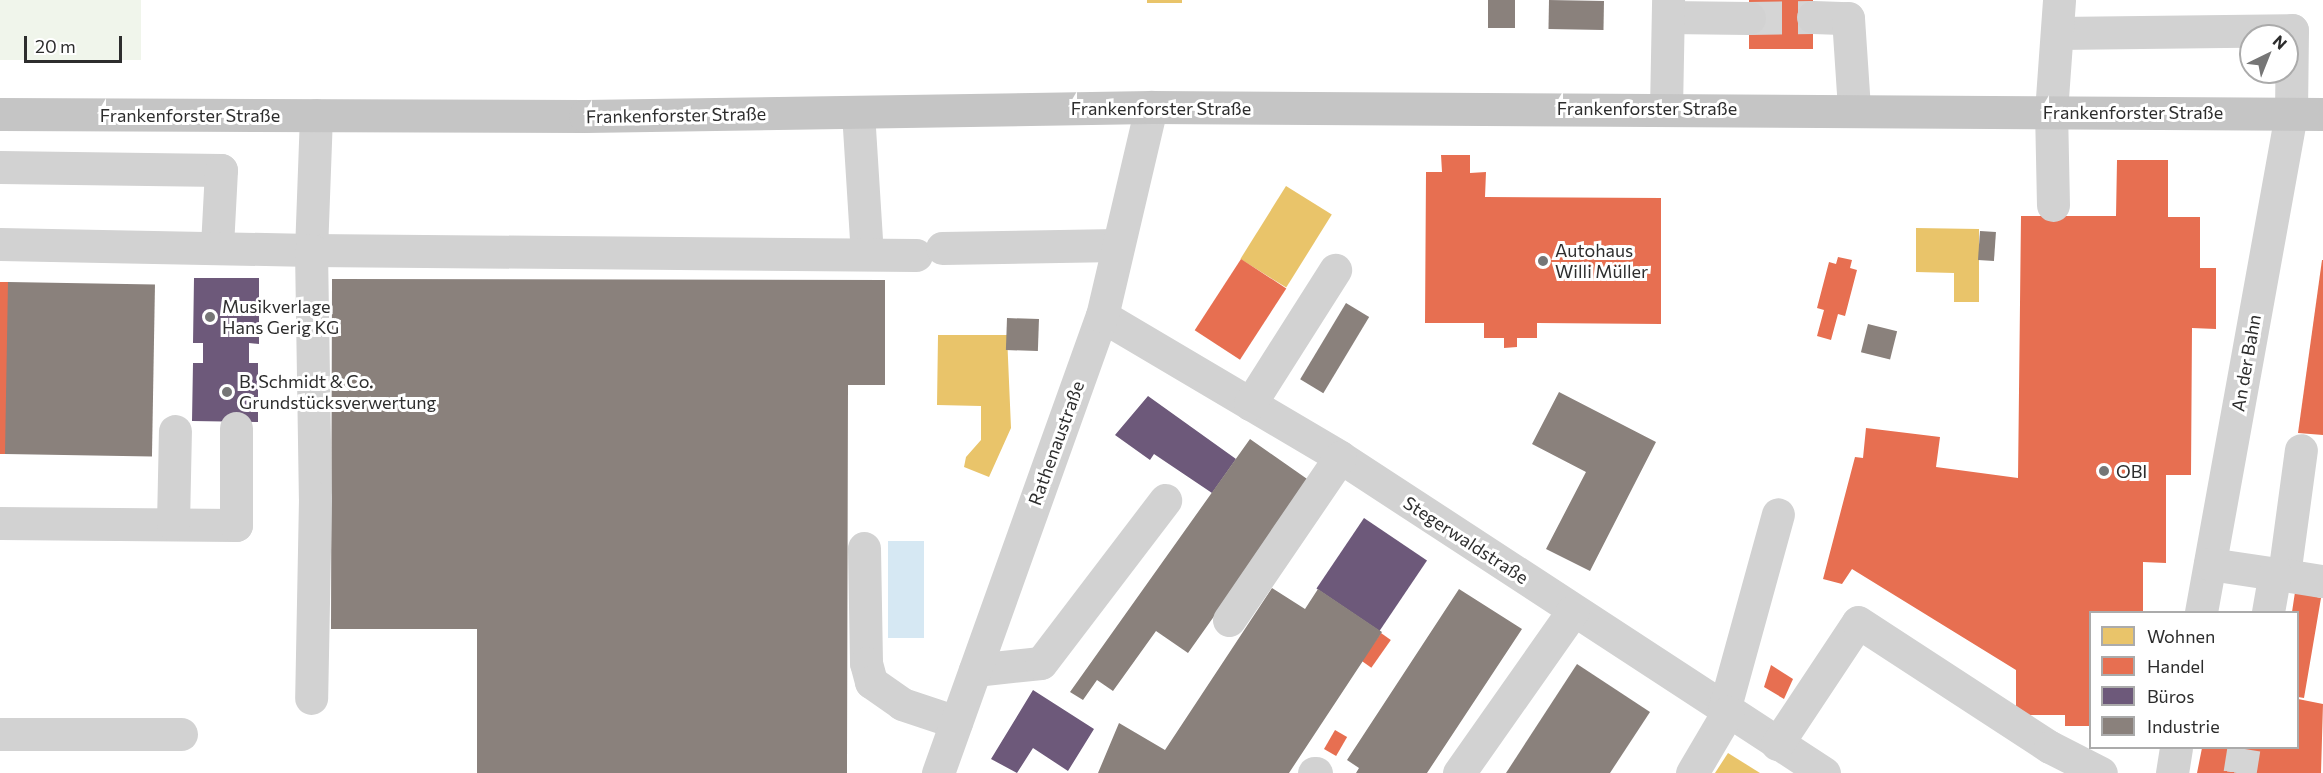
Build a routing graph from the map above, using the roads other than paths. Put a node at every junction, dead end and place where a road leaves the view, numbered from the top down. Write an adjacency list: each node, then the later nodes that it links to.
1 (2059, 0): 5 (street)
2 (1668, 8): 4 (street); 7 (street)
3 (1813, 17): 8 (street)
4 (1749, 18)
5 (2057, 33): 10 (street); 12 (street, An der Bahn)
6 (1151, 107): 7 (main road, Frankenforster Straße); 9 (main road, Frankenforster Straße); 18 (street, Rathenaustraße)
7 (1666, 109): 8 (main road, Frankenforster Straße)
8 (1854, 109): 10 (main road, Frankenforster Straße)
9 (858, 112): 14 (main road, Frankenforster Straße); 21 (street)
10 (2051, 112): 12 (main road, Frankenforster Straße); 16 (street)
11 (0, 114): 14 (main road, Frankenforster Straße)
12 (2291, 114): 13 (main road, Frankenforster Straße); 34 (street, An der Bahn)
13 (2323, 114)
14 (316, 115): 20 (street)
15 (0, 167): 19 (street)
16 (2053, 205)
17 (0, 244): 19 (street)
18 (1118, 245): 21 (street); 23 (street, Rathenaustraße)
19 (218, 246): 20 (street)
20 (311, 250): 21 (street); 42 (street)
21 (867, 254)
22 (1335, 270): 24 (street)
23 (1102, 316): 24 (street, Stegerwaldstraße); 41 (street, Rathenaustraße)
24 (1250, 404): 28 (street, Stegerwaldstraße)
25 (236, 428): 32 (street)
26 (175, 431): 32 (street)
27 (2301, 450): 35 (street)
28 (1340, 457): 37 (street, Stegerwaldstraße); 40 (street)
29 (1165, 500): 41 (street)
30 (1778, 514): 43 (street)
31 (0, 523): 32 (street)
32 (173, 524)
33 (864, 548): 44 (street)
34 (2210, 564): 35 (street); 38 (street, An der Bahn)
35 (2280, 574): 36 (street); 39 (street)
36 (2323, 582)
37 (1573, 611): 43 (street, Stegerwaldstraße); 50 (street)
38 (2201, 611)
39 (2268, 611)
40 (1229, 620)
41 (975, 670): 44 (street, Rathenaustraße)
42 (311, 698)
43 (1726, 711): 47 (street, Stegerwaldstraße); 51 (street)
44 (956, 722): 49 (street, Rathenaustraße)
45 (0, 734): 46 (street)
46 (181, 734)
47 (1777, 744): 52 (street, Stegerwaldstraße); 53 (street)
48 (2176, 749): 54 (street)
49 (938, 773)
50 (1460, 773)
51 (1692, 773)
52 (1824, 773)
53 (2102, 773)
54 (2172, 773)

